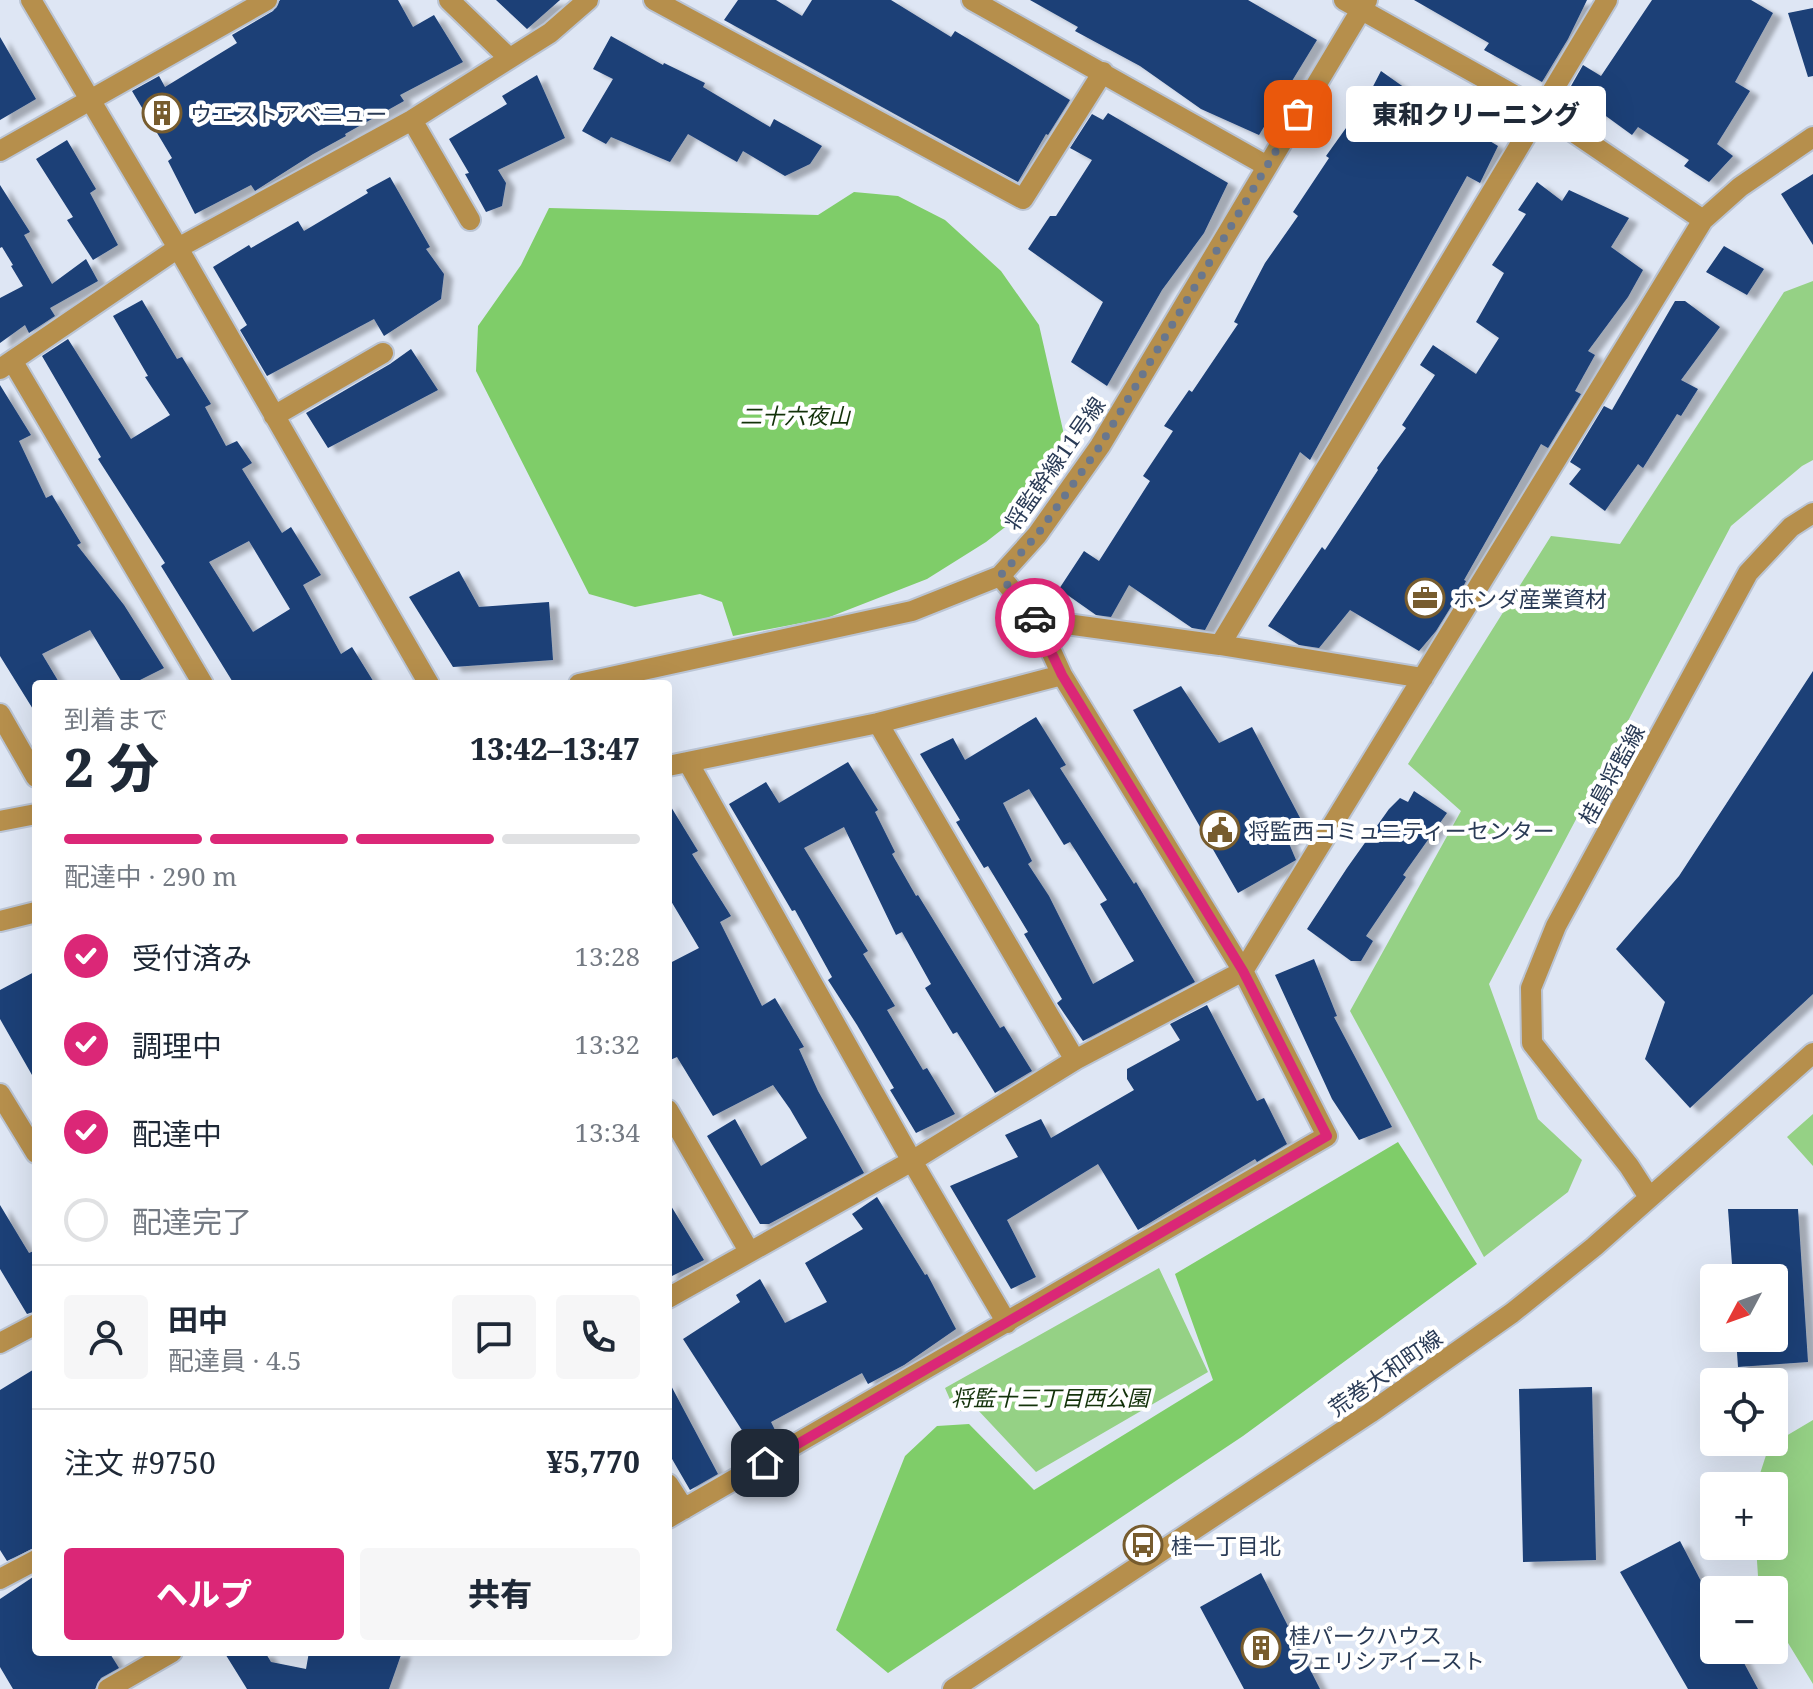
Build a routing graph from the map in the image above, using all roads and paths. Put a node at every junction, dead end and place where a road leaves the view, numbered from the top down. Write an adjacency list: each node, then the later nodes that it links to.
1 (31, 0): 11 (street)
2 (267, 0): 11 (street)
3 (449, 0): 9 (street)
4 (588, 0): 9 (street)
5 (654, 0): 10 (street)
6 (972, 0): 10 (street)
7 (1607, 0): 12 (street)
8 (1357, 3): 12 (street); 16 (street, 将監幹線11号線)
9 (509, 58): 13 (street)
10 (1103, 72): 16 (street)
11 (91, 101): 15 (street); 19 (street)
12 (1541, 110): 18 (street); 26 (street)
13 (412, 120): 17 (street); 19 (street)
14 (1813, 137): 18 (street)
15 (0, 151)
16 (1267, 166): 24 (street, 将監幹線11号線)
17 (470, 220)
18 (1703, 220): 28 (street)
19 (178, 248): 21 (street); 22 (street)
20 (383, 353): 22 (street)
21 (7, 366): 29 (street)
22 (274, 416): 30 (street)
23 (1813, 513): 47 (street, 桂島将監線)
24 (1000, 576): 25 (street); 31 (street, 将監幹線11号線)
25 (1037, 620): 26 (street); 27 (street)
26 (1220, 645): 28 (street)
27 (1062, 675): 33 (street); 40 (street)
28 (1423, 678): 40 (street)
29 (201, 680)
30 (427, 680)
31 (597, 680)
32 (0, 714): 35 (street)
33 (878, 723): 34 (street); 42 (street)
34 (678, 764): 46 (street)
35 (32, 770)
36 (32, 815): 37 (street)
37 (0, 821)
38 (32, 913): 39 (street)
39 (0, 921)
40 (1243, 971): 42 (street); 50 (street)
41 (1813, 1053): 47 (street, 荒巻大和町線)
42 (1075, 1060): 46 (street)
43 (0, 1094): 45 (street)
44 (672, 1117): 48 (street)
45 (32, 1146)
46 (912, 1161): 48 (street); 50 (street)
47 (1649, 1197): 58 (street, 荒巻大和町線)
48 (749, 1251): 49 (street)
49 (672, 1296)
50 (1007, 1323): 53 (street)
51 (32, 1326): 52 (street)
52 (0, 1343)
53 (676, 1513)
54 (32, 1562): 55 (street)
55 (0, 1579)
56 (165, 1656): 57 (street)
57 (108, 1689)
58 (953, 1689)

